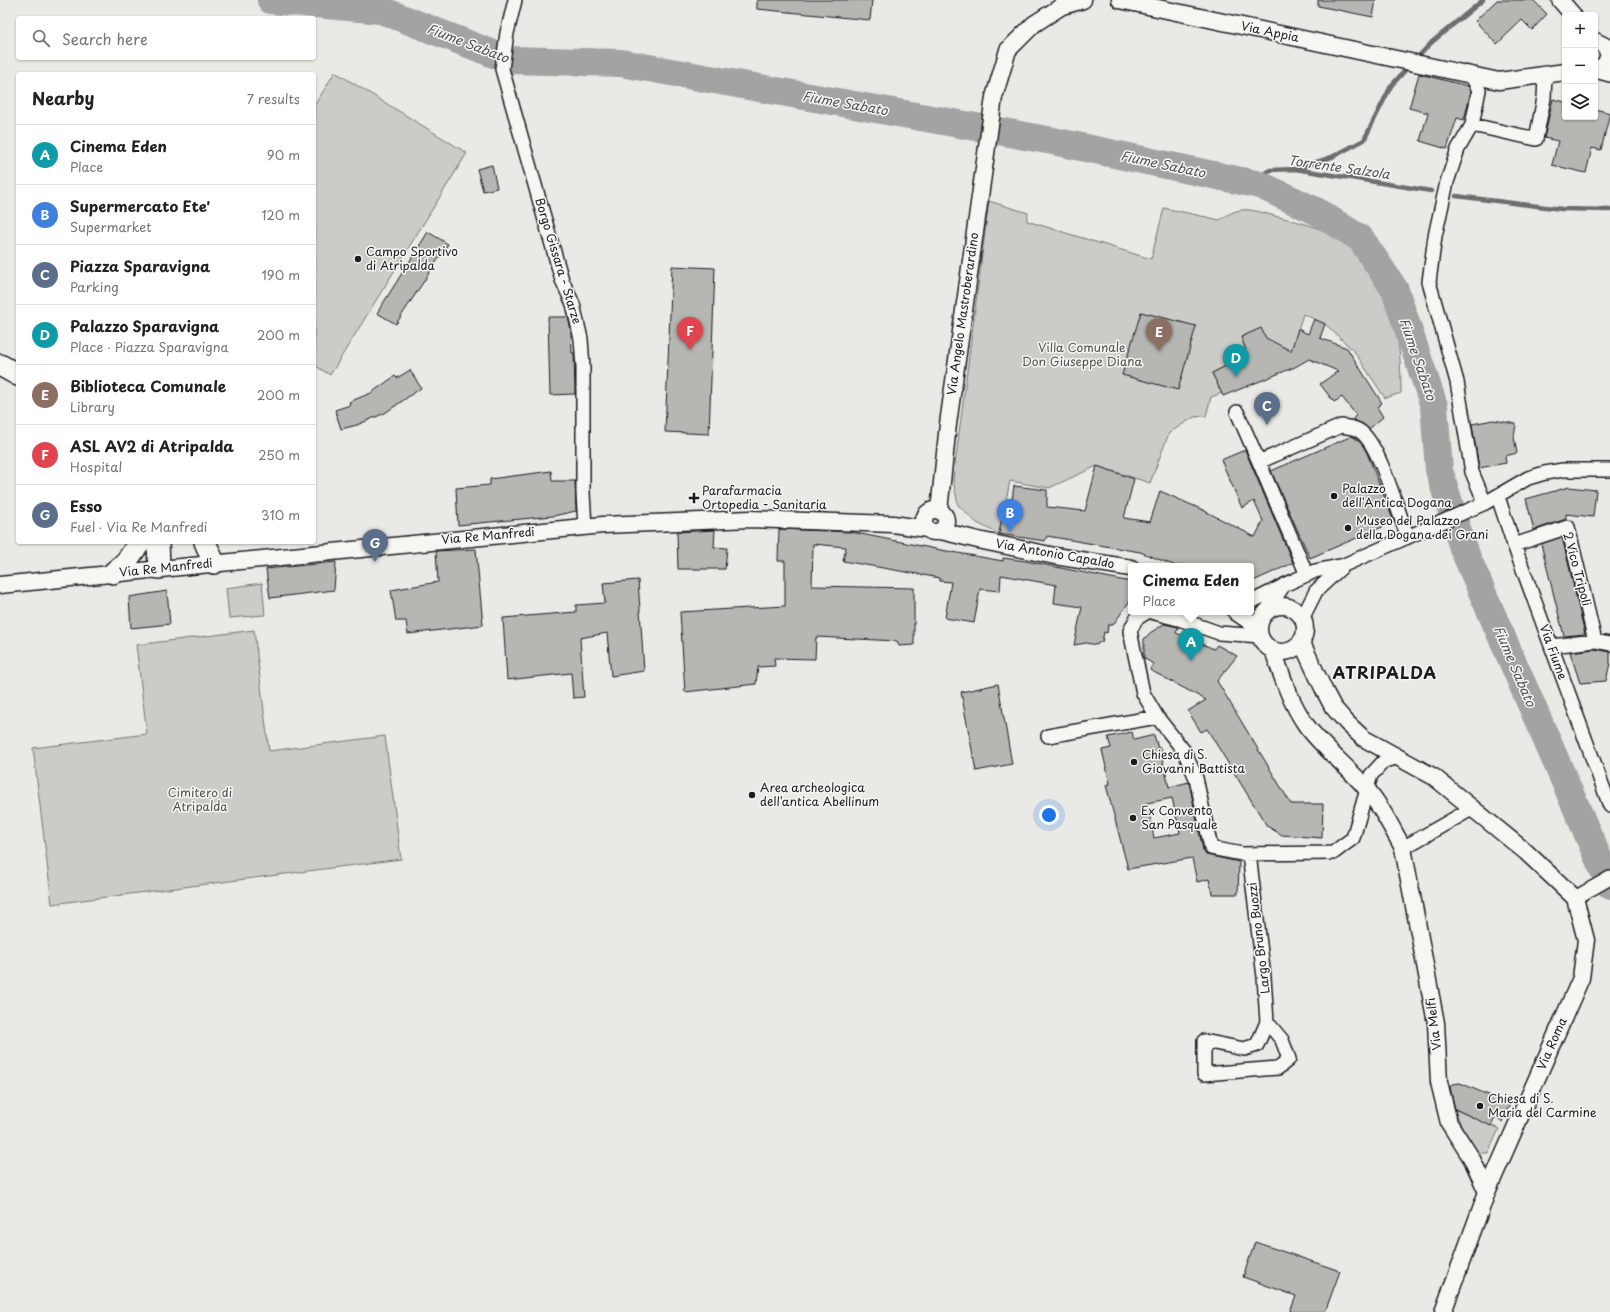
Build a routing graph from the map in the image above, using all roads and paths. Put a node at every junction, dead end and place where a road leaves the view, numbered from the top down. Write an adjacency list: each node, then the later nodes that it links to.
1 (515, 0): 17 (street, Borgo Gissara - Starze)
2 (1084, 0): 16 (street, Via Angelo Mastroberardino)
3 (1120, 0): 6 (street, Via Appia)
4 (1562, 65): 7 (street)
5 (1562, 73): 7 (street)
6 (1471, 75): 7 (street); 8 (street)
7 (1545, 76): 8 (street)
8 (1472, 125): 15 (street)
9 (0, 365): 10 (highway)
10 (16, 374)
11 (1237, 412): 12 (street)
12 (1259, 462): 18 (street); 28 (street)
13 (1610, 470): 14 (street)
14 (1498, 497): 15 (street); 22 (street, Via Fiume)
15 (1482, 505): 18 (street)
16 (935, 519): 17 (street, Via Re Manfredi); 26 (street, Via Antonio Capaldo)
17 (586, 527): 23 (street, Via Re Manfredi)
18 (1413, 535): 24 (street)
19 (139, 544): 27 (highway)
20 (158, 544): 25 (highway)
21 (205, 544): 23 (highway)
22 (1514, 545): 39 (street, 2 Vico Tripoli); 41 (street, Via Fiume)
23 (214, 563): 25 (street, Via Re Manfredi)
24 (1344, 565): 28 (street); 36 (street)
25 (159, 568): 27 (street, Via Re Manfredi)
26 (1128, 568)
27 (113, 573): 29 (street, Via Re Manfredi)
28 (1307, 575): 30 (street)
29 (0, 585)
30 (1284, 585): 31 (street); 32 (street)
31 (1254, 600)
32 (1258, 611): 36 (street); 37 (street)
33 (1142, 615): 43 (street)
34 (1163, 615): 37 (street)
35 (1240, 615): 37 (street)
36 (1302, 618): 38 (street)
37 (1260, 632): 42 (street)
38 (1301, 641): 42 (street); 45 (street)
39 (1595, 641): 40 (street); 41 (street)
40 (1610, 644)
41 (1551, 646): 47 (street, Via Fiume)
42 (1273, 650): 46 (street, Via Melfi)
43 (1157, 717): 44 (street); 50 (street)
44 (1048, 736)
45 (1396, 758): 46 (street); 48 (street)
46 (1366, 788): 49 (street, Via Melfi); 50 (street)
47 (1610, 806)
48 (1473, 808): 49 (street); 52 (street)
49 (1403, 848): 54 (street, Via Melfi)
50 (1249, 854): 53 (street, Largo Bruno Buozzi)
51 (1610, 878): 52 (street)
52 (1575, 898): 54 (street, Via Roma)
53 (1267, 1022): 53 (street, Largo Bruno Buozzi)
54 (1487, 1192): 55 (street, Via Roma)
55 (1442, 1312)

